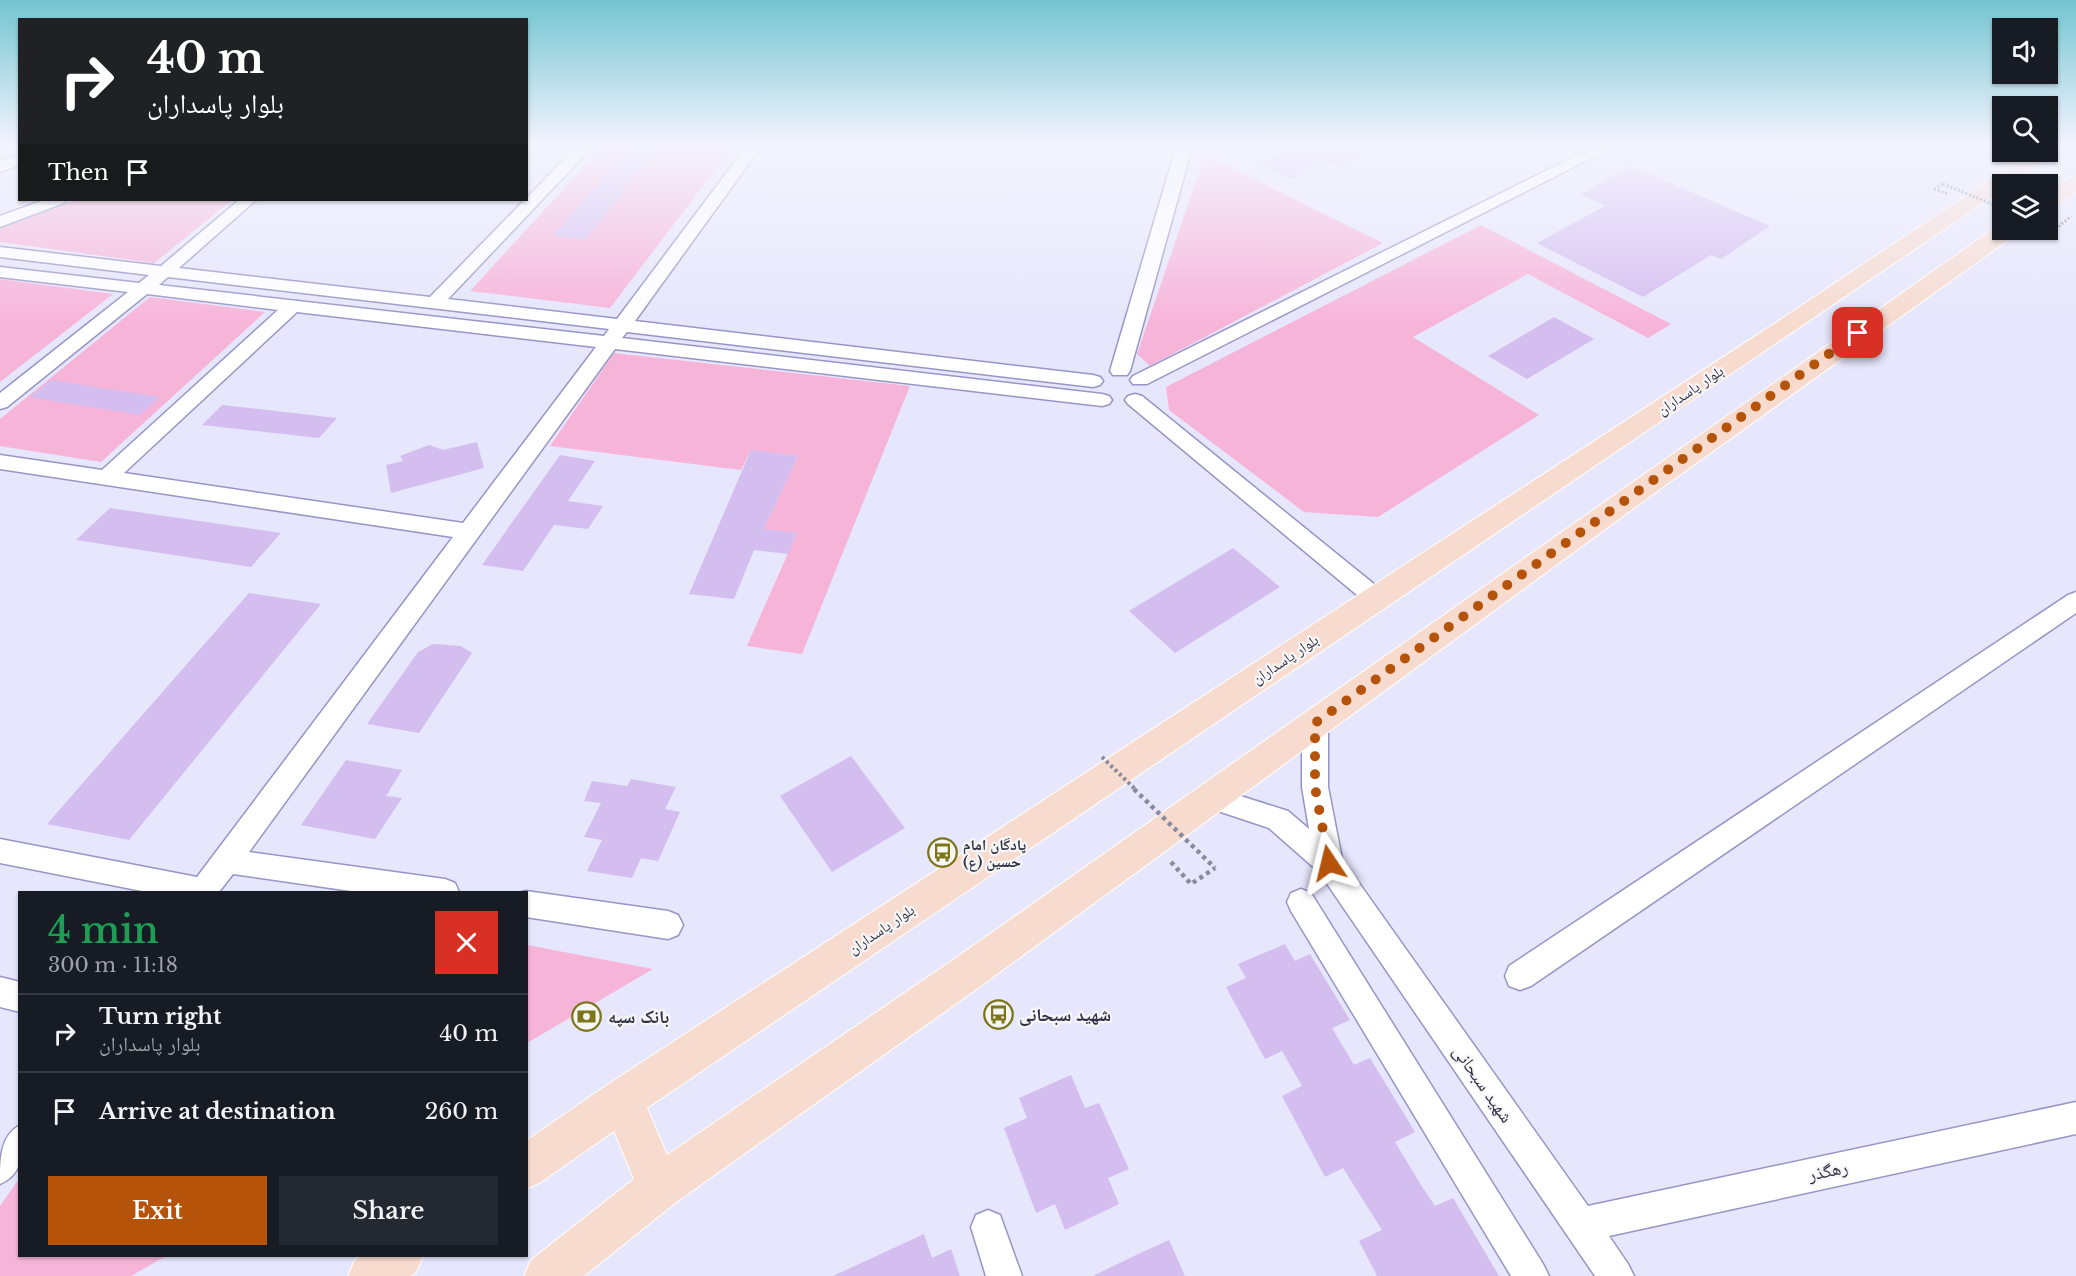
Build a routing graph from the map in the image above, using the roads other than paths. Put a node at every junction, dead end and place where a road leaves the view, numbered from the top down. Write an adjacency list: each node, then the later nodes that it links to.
1 (49, 204): 8 (street)
2 (244, 204): 12 (street)
3 (530, 204): 14 (street)
4 (712, 204): 16 (street)
5 (1168, 204): 18 (street)
6 (1497, 204): 20 (street)
7 (1979, 204): 17 (main road, بلوار پاسداران)
8 (0, 222)
9 (1992, 238): 17 (main road, بلوار پاسداران)
10 (0, 252): 12 (street)
11 (0, 272): 13 (street)
12 (164, 272): 13 (street); 14 (street)
13 (143, 288): 15 (street); 22 (street)
14 (434, 303): 16 (street)
15 (293, 306): 16 (street); 24 (street)
16 (616, 334): 19 (street); 21 (street); 25 (street)
17 (1809, 339): 26 (main road, بلوار پاسداران); 28 (main road, بلوار پاسداران)
18 (1119, 371): 19 (street); 20 (street)
19 (1093, 381): 21 (street)
20 (1138, 390): 21 (street); 26 (street)
21 (1102, 400)
22 (0, 403)
23 (0, 462): 24 (street)
24 (106, 478): 25 (street)
25 (469, 532): 31 (street)
26 (1377, 599): 42 (main road, بلوار پاسداران)
27 (2076, 601): 39 (street)
28 (1315, 723): 29 (main road, بلوار پاسداران); 32 (street)
29 (1209, 797): 32 (street); 47 (main road, بلوار پاسداران)
30 (0, 851): 33 (street)
31 (226, 861): 34 (street); 35 (street)
32 (1329, 863): 48 (street, شهید سبحانی)
33 (199, 891)
34 (205, 891)
35 (438, 891)
36 (1301, 902): 54 (street)
37 (528, 904): 38 (street)
38 (668, 925)
39 (1520, 976)
40 (0, 992): 41 (street)
41 (18, 996)
42 (622, 1100): 45 (main road, بلوار پاسداران); 47 (main road)
43 (2076, 1118): 48 (street, رهگذر)
44 (18, 1144): 46 (street)
45 (528, 1166)
46 (0, 1167)
47 (659, 1187): 52 (main road, بلوار پاسداران)
48 (1581, 1225): 55 (street, شهید سبحانی)
49 (987, 1227): 53 (street)
50 (399, 1257): 51 (main road)
51 (371, 1276)
52 (547, 1276)
53 (1004, 1276)
54 (1531, 1276)
55 (1616, 1276)

